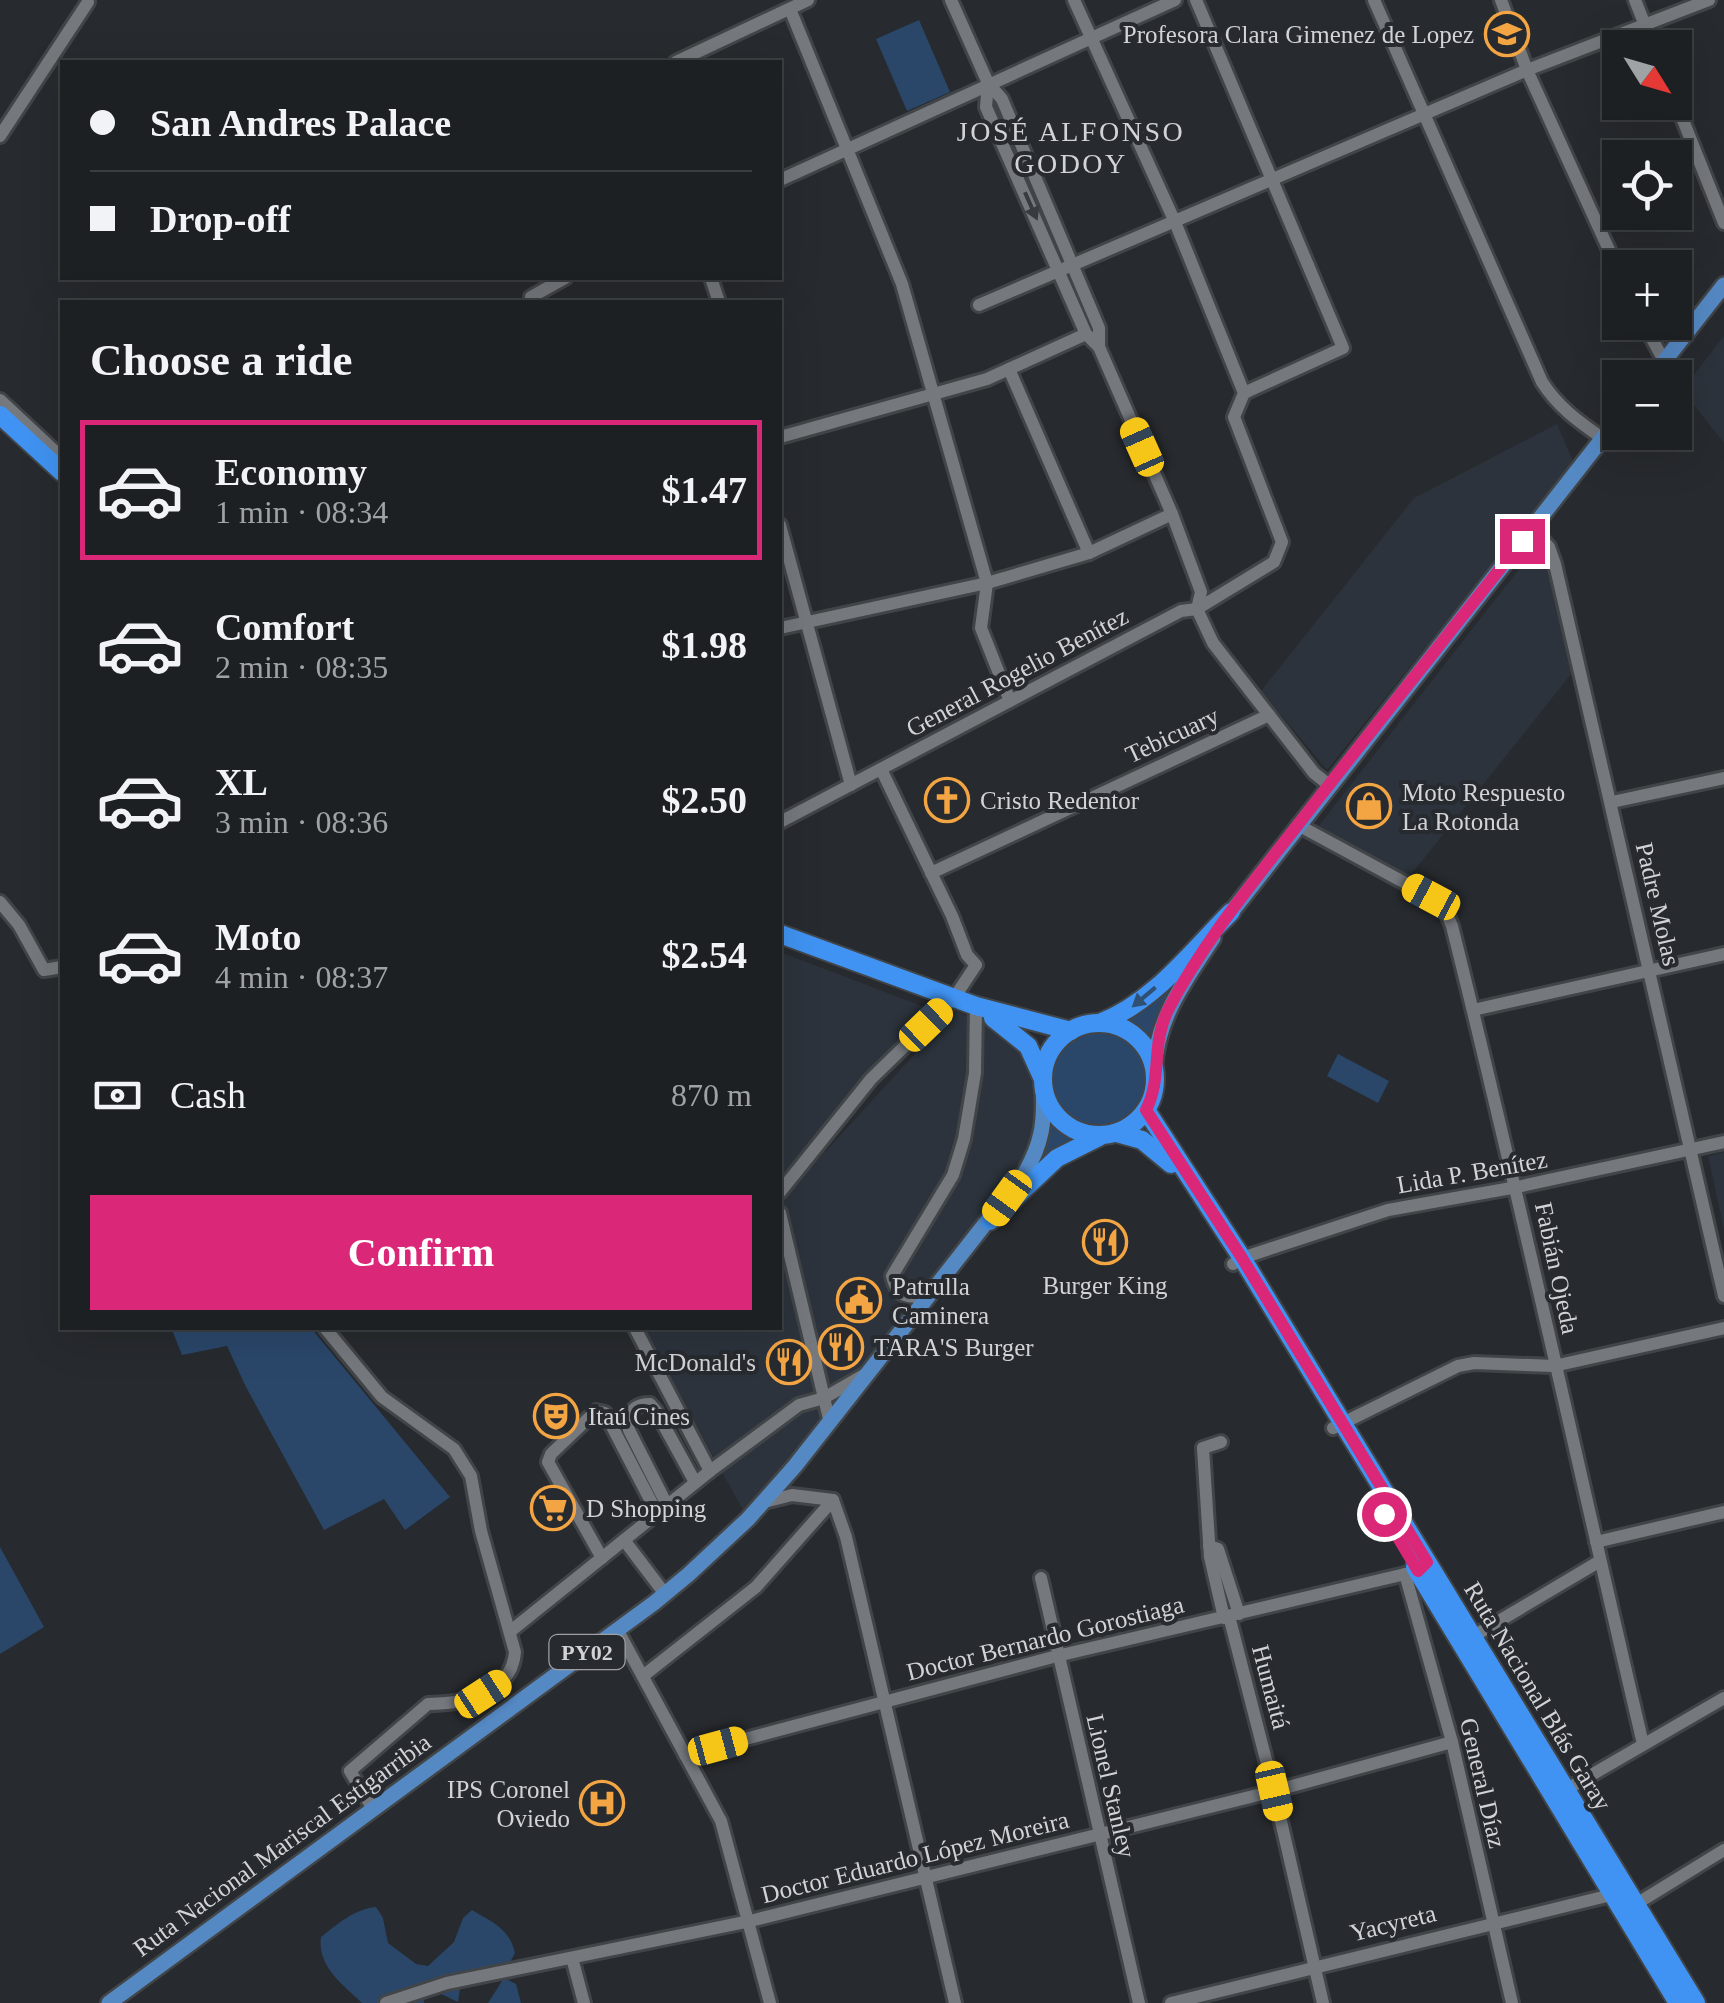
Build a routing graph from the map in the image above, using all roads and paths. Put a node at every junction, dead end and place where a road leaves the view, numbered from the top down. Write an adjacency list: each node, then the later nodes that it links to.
1 (808, 0): 11 (street)
2 (950, 0): 17 (street)
3 (1074, 0): 14 (street)
4 (1176, 0): 14 (street)
5 (1196, 0): 23 (street)
6 (1374, 0): 18 (street)
7 (1501, 0): 16 (street)
8 (1635, 0): 12 (street)
9 (1709, 0): 12 (street)
10 (88, 2): 20 (street)
11 (790, 8): 15 (street); 21 (street)
12 (1646, 27): 13 (street); 16 (street)
13 (1647, 30)
14 (1091, 38): 17 (street); 24 (street)
15 (680, 60)
16 (1527, 70): 18 (street); 26 (street)
17 (988, 83): 21 (street); 27 (street)
18 (1422, 116): 23 (street); 41 (street)
19 (1683, 120): 25 (street)
20 (0, 136)
21 (847, 149): 22 (street); 37 (street)
22 (782, 179)
23 (1272, 181): 24 (street); 36 (street)
24 (1174, 222): 27 (street); 36 (street)
25 (1724, 223)
26 (1609, 250)
27 (1066, 268): 31 (street); 32 (street); 33 (street)
28 (562, 280): 30 (street)
29 (1724, 285): 34 (main road)
30 (532, 297)
31 (979, 306)
32 (1086, 334): 33 (street); 35 (street)
33 (1098, 347): 44 (street)
34 (1666, 360)
35 (1009, 369): 37 (street); 47 (street)
36 (1244, 392): 49 (street, General Rogelio Benítez)
37 (933, 394): 40 (street); 48 (street)
38 (0, 400): 42 (street)
39 (0, 415): 43 (highway)
40 (782, 436)
41 (1602, 438): 45 (main road)
42 (60, 456)
43 (60, 470)
44 (1172, 514): 47 (street); 49 (street)
45 (1532, 529): 57 (main road); 58 (street, Padre Molas)
46 (782, 533): 50 (street)
47 (1089, 553): 48 (street)
48 (987, 583): 50 (street); 52 (street)
49 (1196, 609): 52 (street, General Rogelio Benítez); 53 (street)
50 (804, 621): 51 (street); 56 (street)
51 (782, 627)
52 (1010, 701): 54 (street, General Rogelio Benítez)
53 (1269, 715): 57 (street); 61 (street, Tebicuary)
54 (881, 768): 56 (street, General Rogelio Benítez); 61 (street)
55 (1724, 778): 58 (street)
56 (851, 785): 59 (street, General Rogelio Benítez)
57 (1329, 785): 60 (main road)
58 (1612, 802): 67 (street, Padre Molas)
59 (782, 821)
60 (1298, 825): 63 (main road); 70 (street, Fabián Ojeda)
61 (930, 872): 68 (street)
62 (0, 902): 66 (street)
63 (1231, 912): 71 (highway, one-way to 71); 73 (main road)
64 (782, 935): 68 (highway)
65 (1724, 954): 67 (street)
66 (60, 966)
67 (1650, 970): 70 (street); 78 (street, Padre Molas)
68 (954, 998): 69 (highway); 80 (street)
69 (976, 1006): 72 (highway); 74 (highway); 84 (street)
70 (1474, 1010): 79 (street, Fabián Ojeda)
71 (1100, 1023): 72 (highway); 73 (highway)
72 (1071, 1031): 74 (highway, PY02)
73 (1154, 1069): 75 (highway)
74 (1043, 1083): 76 (highway); 81 (main road, PY02)
75 (1146, 1110): 76 (highway, PY02); 83 (highway, Ruta Nacional Blás Garay)
76 (1110, 1134): 81 (highway, PY02); 83 (highway, Ruta Nacional Blás Garay)
77 (1724, 1142): 78 (street, Lida P. Benítez)
78 (1692, 1150): 79 (street, Lida P. Benítez); 85 (street, Padre Molas)
79 (1517, 1188): 83 (street, Lida P. Benítez); 89 (street, Fabián Ojeda)
80 (782, 1189)
81 (990, 1221): 84 (main road, Ruta Nacional Mariscal Estigarribia / PY02)
82 (782, 1222): 91 (street)
83 (1238, 1260): 93 (highway, Ruta Nacional Blás Garay)
84 (929, 1294): 90 (main road, Ruta Nacional Mariscal Estigarribia / PY02)
85 (1724, 1296)
86 (1724, 1328): 89 (street)
87 (328, 1330): 109 (street)
88 (636, 1330): 95 (street)
89 (1554, 1366): 93 (street); 102 (street, Fabián Ojeda)
90 (868, 1373): 91 (street); 92 (main road, Ruta Nacional Mariscal Estigarribia / PY02)
91 (824, 1398): 92 (street); 95 (street)
92 (830, 1423): 98 (main road, Ruta Nacional Mariscal Estigarribia / PY02)
93 (1338, 1426): 105 (highway, Ruta Nacional Blás Garay)
94 (1221, 1442): 108 (street, Humaitá)
95 (710, 1470): 96 (street)
96 (696, 1482): 99 (street); 99 (street)
97 (833, 1500): 98 (street); 113 (street); 115 (street)
98 (764, 1502): 107 (main road, Ruta Nacional Mariscal Estigarribia / PY02)
99 (662, 1509): 101 (street); 103 (street)
100 (1724, 1512): 102 (street)
101 (624, 1540): 103 (street); 107 (street)
102 (1596, 1542): 104 (street, Fabián Ojeda)
103 (602, 1558): 109 (street)
104 (1600, 1562): 111 (street); 117 (street, Fabián Ojeda)
105 (1417, 1569): 108 (street, Doctor Bernardo Gorostiaga); 111 (highway, Ruta Nacional Blás Garay); 116 (street, General Díaz); 120 (highway, Ruta Nacional Blás Garay)
106 (1040, 1578): 112 (street, Lionel Stanley)
107 (665, 1594): 110 (main road, Ruta Nacional Mariscal Estigarribia / PY02)
108 (1230, 1616): 112 (street, Doctor Bernardo Gorostiaga); 119 (street, Humaitá)
109 (512, 1630): 121 (street)
110 (618, 1630): 113 (street); 121 (main road, Ruta Nacional Mariscal Estigarribia / PY02)
111 (1472, 1637): 120 (highway, Ruta Nacional Blás Garay)
112 (1057, 1656): 115 (street, Doctor Bernardo Gorostiaga); 122 (street, Lionel Stanley)
113 (643, 1676): 118 (street)
114 (1724, 1698): 117 (street)
115 (884, 1700): 118 (street, Doctor Bernardo Gorostiaga); 124 (street)
116 (1452, 1742): 119 (street, Doctor Eduardo López Moreira); 128 (street, General Díaz)
117 (1644, 1744): 120 (street)
118 (685, 1754): 127 (street)
119 (1274, 1791): 122 (street, Doctor Eduardo López Moreira); 130 (street, Humaitá)
120 (1559, 1793): 125 (highway, Ruta Nacional Blás Garay)
121 (373, 1809): 131 (main road, Ruta Nacional Mariscal Estigarribia / PY02)
122 (1099, 1834): 124 (street, Doctor Eduardo López Moreira); 136 (street, Lionel Stanley)
123 (1724, 1850): 126 (street)
124 (924, 1877): 127 (street, Doctor Eduardo López Moreira); 135 (street)
125 (1618, 1890): 126 (highway, Ruta Nacional Blás Garay); 128 (street, Yacyreta)
126 (1629, 1908): 140 (highway, Ruta Nacional Blás Garay); 141 (highway, Ruta Nacional Blás Garay)
127 (750, 1921): 129 (street, Doctor Eduardo López Moreira); 134 (street)
128 (1493, 1922): 130 (street, Yacyreta); 139 (street, General Díaz)
129 (572, 1958): 132 (street, Doctor Eduardo López Moreira); 133 (street)
130 (1314, 1966): 137 (street, Yacyreta); 138 (street, Humaitá)
131 (110, 2003)
132 (386, 2003)
133 (584, 2003)
134 (770, 2003)
135 (955, 2003)
136 (1140, 2003)
137 (1171, 2003)
138 (1323, 2003)
139 (1512, 2003)
140 (1678, 2003)
141 (1696, 2003)

